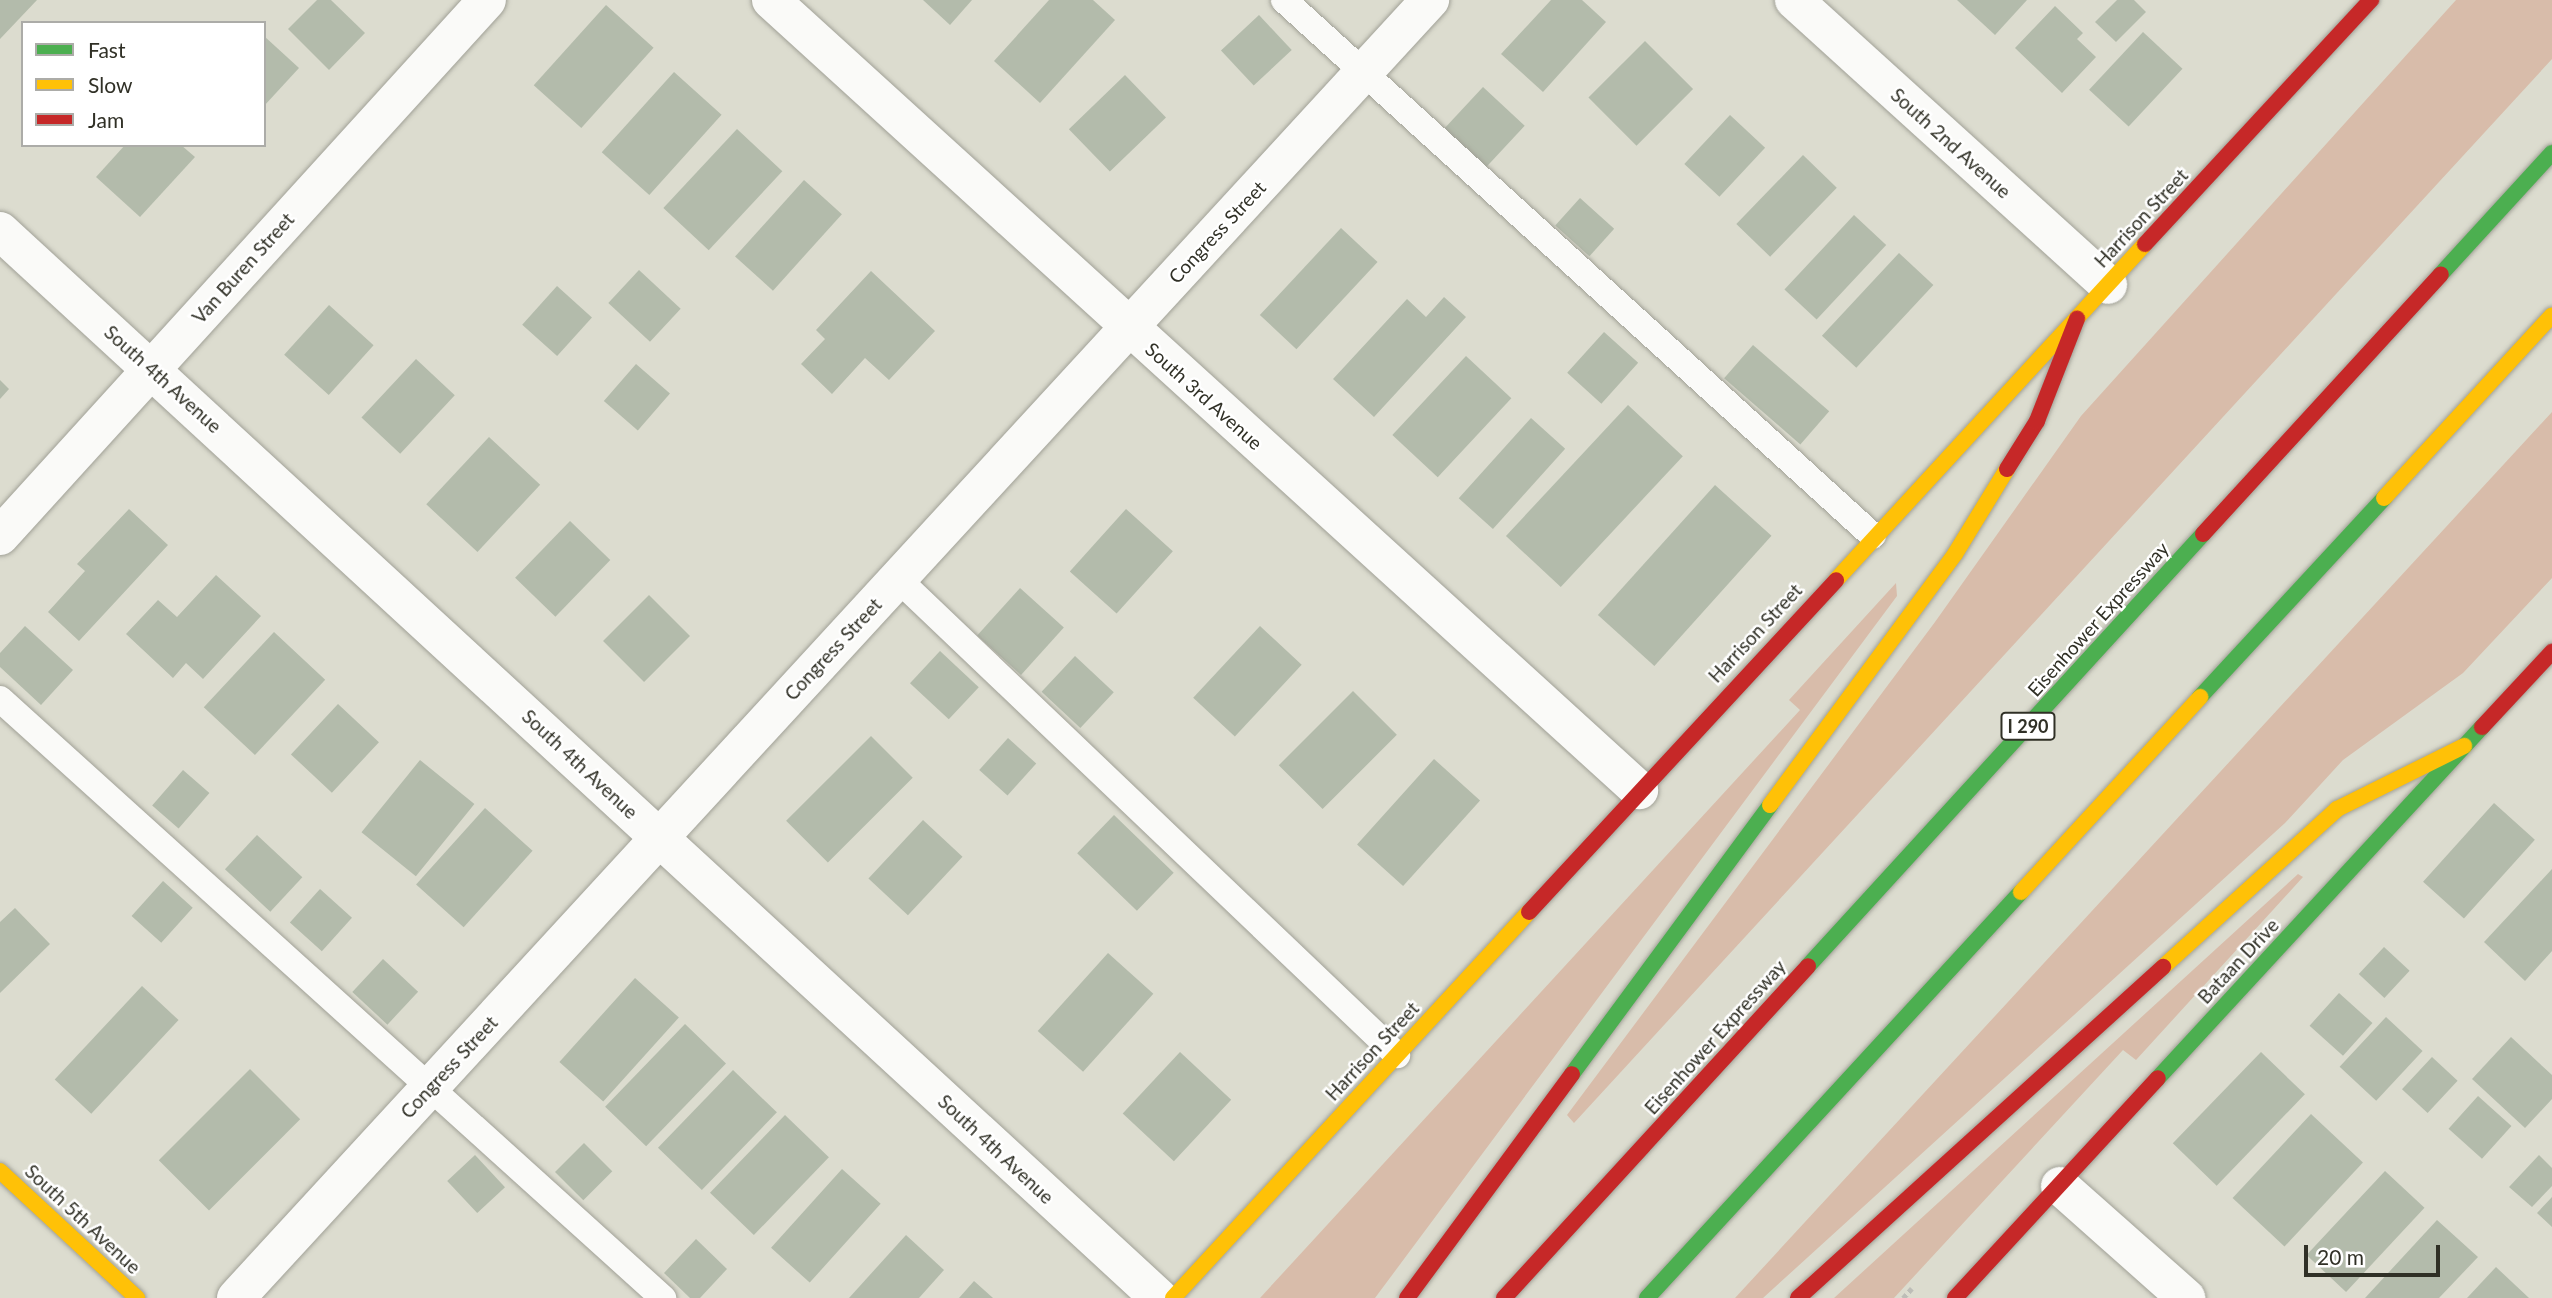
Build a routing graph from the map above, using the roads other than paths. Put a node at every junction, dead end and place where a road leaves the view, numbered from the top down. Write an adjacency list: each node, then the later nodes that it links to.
1 (487, 0): 14 (street, Van Buren Street)
2 (771, 0): 13 (street, South 3rd Avenue)
3 (1284, 0): 7 (lane)
4 (1430, 0): 7 (street, Congress Street)
5 (1794, 0): 10 (street, South 2nd Avenue)
6 (2360, 4): 10 (main road, Harrison Street)
7 (1364, 72): 13 (street, Congress Street); 16 (lane)
8 (2552, 153): 33 (main road, Eisenhower Expressway / I 290)
9 (0, 231): 14 (street, South 4th Avenue)
10 (2108, 285): 12 (main road, Harrison Street)
11 (2552, 315): 34 (main road)
12 (2077, 319): 16 (main road, Harrison Street); 32 (main road)
13 (1129, 327): 17 (street, Congress Street); 21 (street, South 3rd Avenue)
14 (152, 369): 15 (street, Van Buren Street); 22 (street, South 4th Avenue)
15 (0, 536)
16 (1873, 536): 21 (main road, Harrison Street)
17 (898, 579): 22 (street, Congress Street); 23 (lane)
18 (2546, 671): 20 (main road, Bataan Drive)
19 (0, 699): 24 (lane)
20 (2464, 746): 26 (main road, Bataan Drive); 35 (main road)
21 (1639, 790): 23 (main road, Harrison Street)
22 (660, 838): 24 (street, Congress Street); 30 (street, South 4th Avenue)
23 (1397, 1055): 31 (main road, Harrison Street)
24 (430, 1088): 28 (street, Congress Street); 29 (lane)
25 (0, 1171): 27 (main road, South 5th Avenue)
26 (2060, 1186): 36 (main road, Bataan Drive); 37 (street)
27 (137, 1298)
28 (236, 1298)
29 (663, 1298)
30 (1158, 1298)
31 (1173, 1298)
32 (1407, 1298)
33 (1504, 1298)
34 (1647, 1298)
35 (1798, 1298)
36 (1955, 1298)
37 (2186, 1298)

